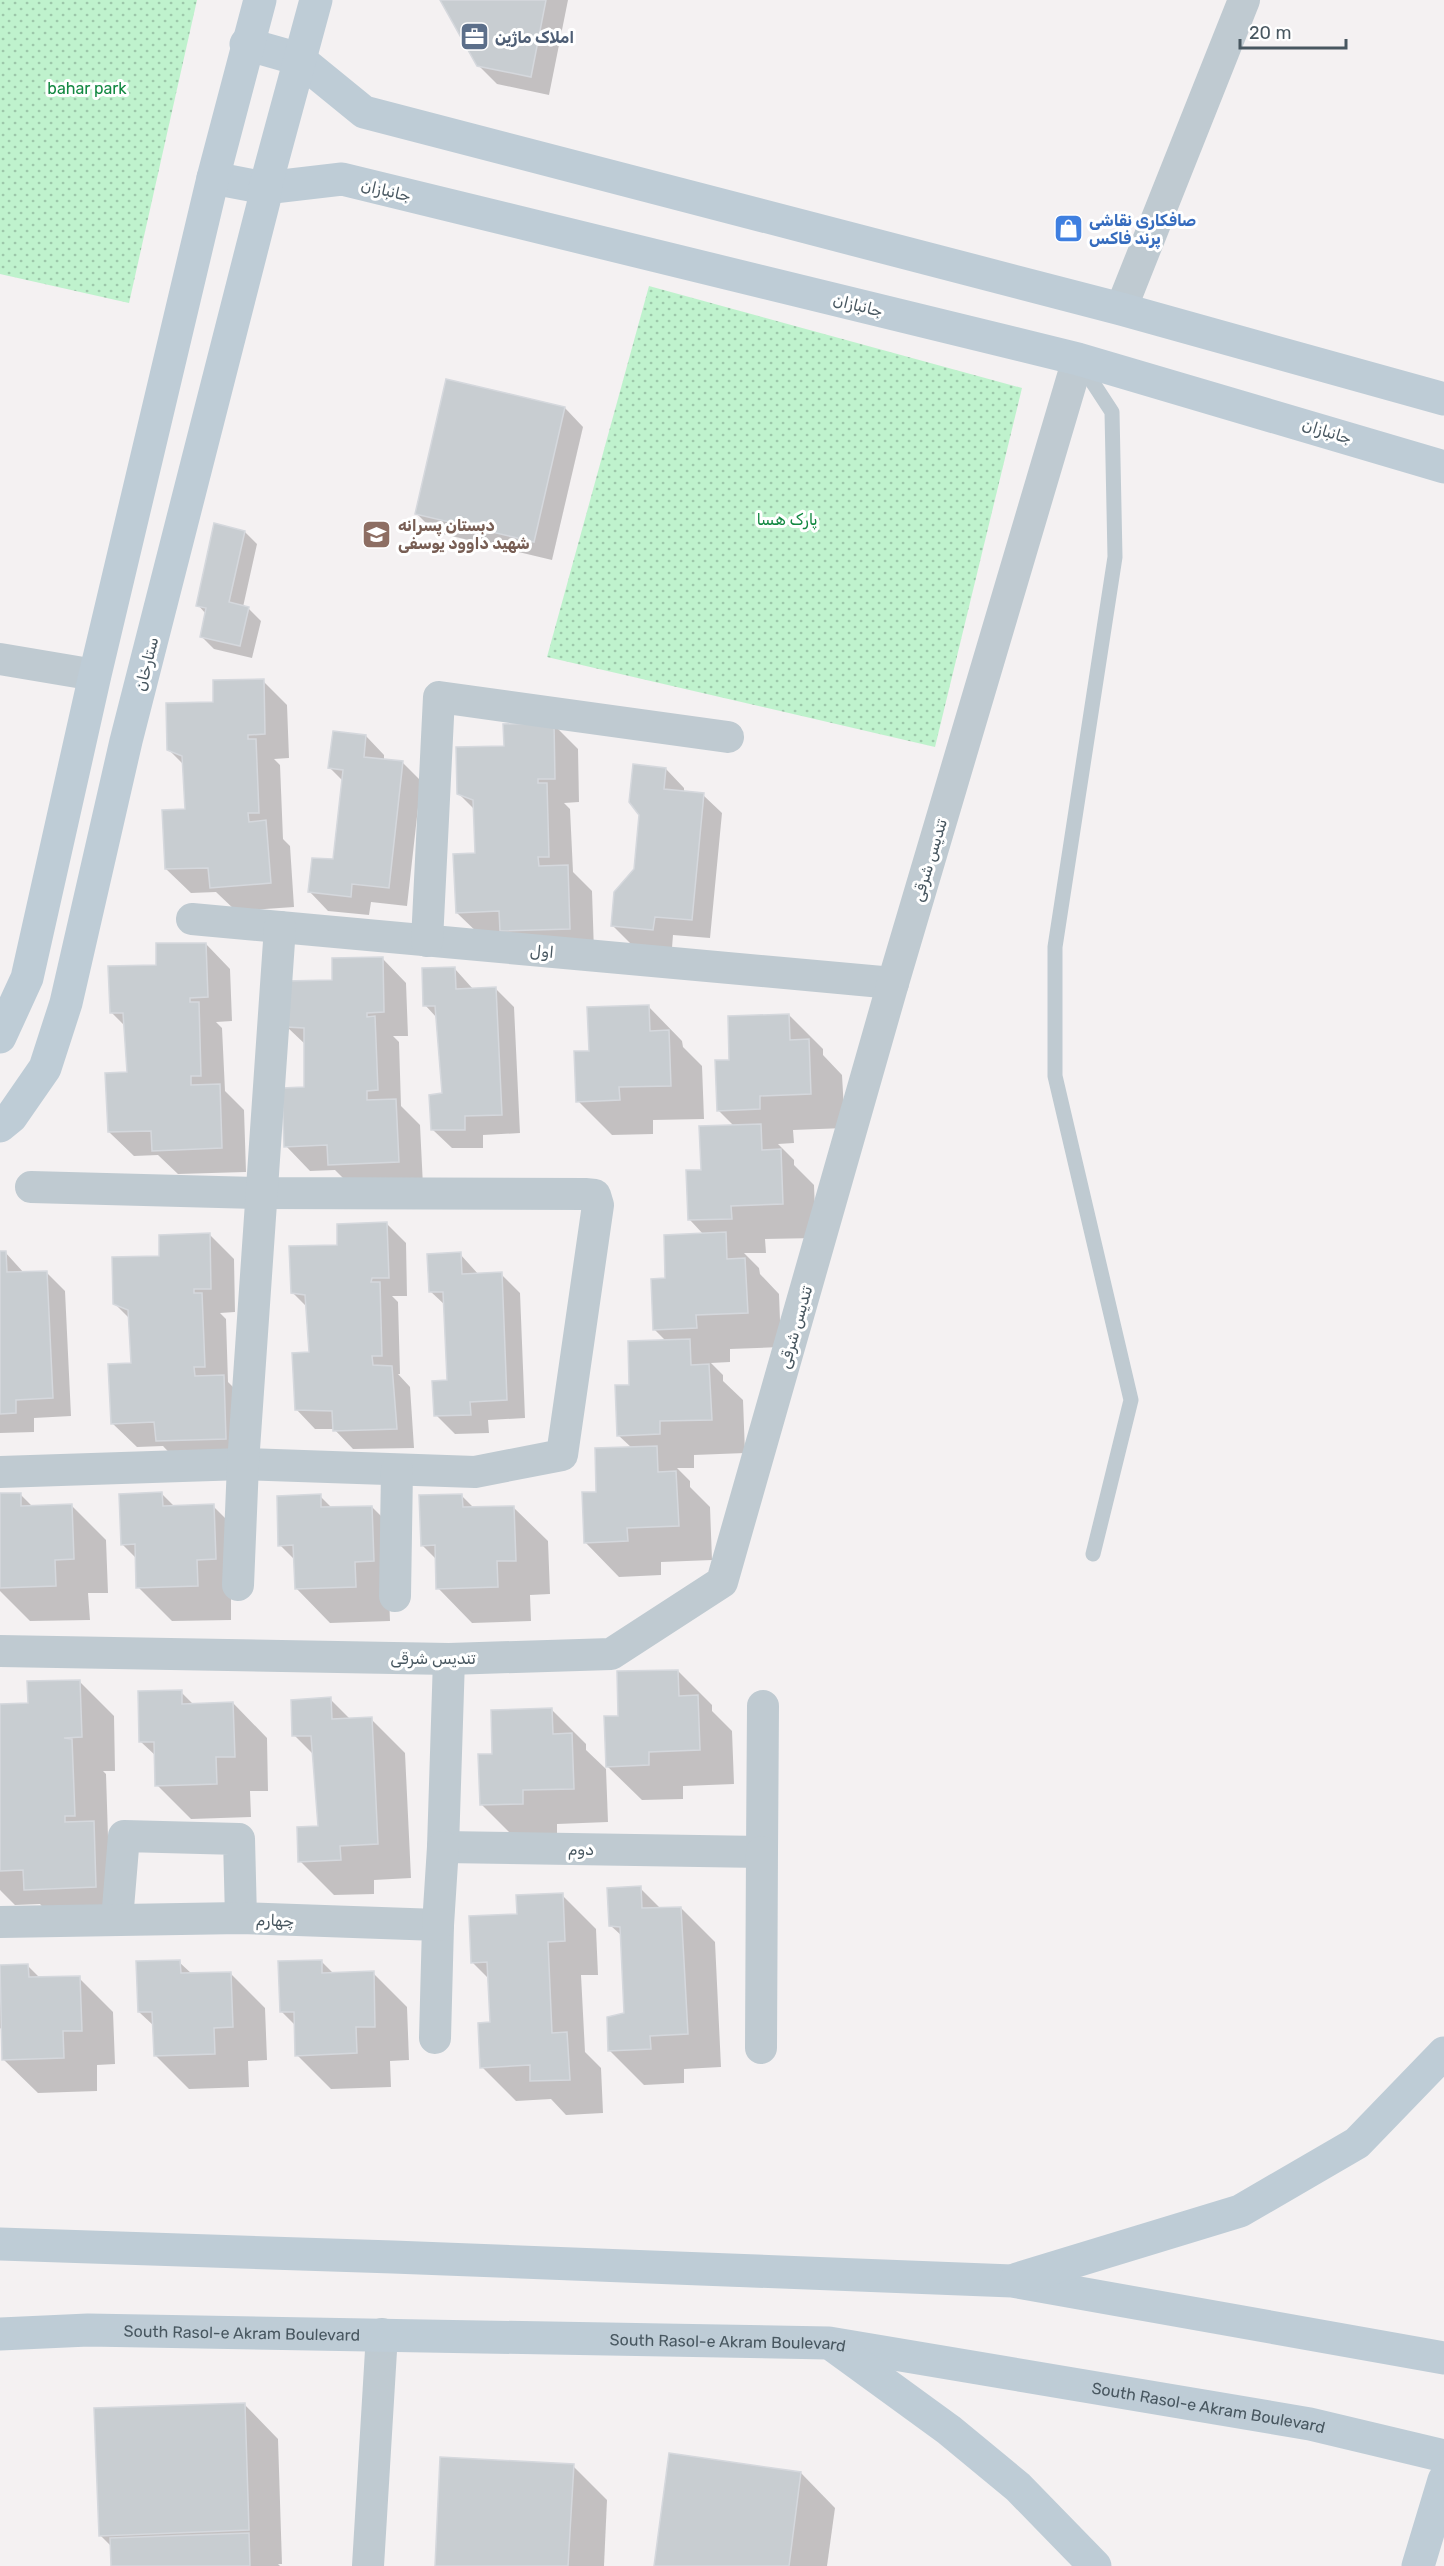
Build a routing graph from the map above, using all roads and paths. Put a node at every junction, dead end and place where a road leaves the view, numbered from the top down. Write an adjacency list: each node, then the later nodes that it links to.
1 (260, 0): 4 (main road)
2 (316, 0): 5 (main road, ستارخان)
3 (1244, 0): 8 (street)
4 (246, 44): 5 (main road); 6 (main road)
5 (299, 59): 7 (main road, ستارخان); 8 (main road)
6 (213, 178): 7 (main road, جانبازان); 13 (main road)
7 (265, 188): 9 (main road, جانبازان); 20 (main road, ستارخان)
8 (1121, 309): 10 (main road)
9 (1078, 359): 11 (main road, جانبازان); 18 (street, تندیس شرقی); 26 (lane)
10 (1444, 399)
11 (1444, 467)
12 (0, 660): 13 (street)
13 (95, 675): 19 (main road)
14 (728, 737): 17 (street)
15 (192, 919): 16 (street, اول)
16 (280, 927): 17 (street, اول); 22 (street)
17 (427, 941): 18 (street, اول)
18 (893, 983): 30 (street, تندیس شرقی)
19 (0, 1037)
20 (0, 1126)
21 (31, 1187): 22 (street)
22 (260, 1193): 23 (street); 24 (street)
23 (243, 1464): 24 (street); 25 (street); 27 (street)
24 (397, 1470): 28 (street)
25 (0, 1472)
26 (1093, 1554)
27 (238, 1585)
28 (395, 1596)
29 (0, 1652): 30 (street, تندیس شرقی)
30 (450, 1659): 32 (street)
31 (763, 1706): 33 (street)
32 (443, 1847): 33 (street, دوم); 37 (street)
33 (762, 1852): 39 (street)
34 (240, 1918): 35 (street, چهارم); 35 (street); 37 (street, چهارم)
35 (117, 1920): 36 (street, چهارم)
36 (0, 1922)
37 (438, 1925): 38 (street)
38 (435, 2038)
39 (760, 2048)
40 (1444, 2053): 42 (main road)
41 (0, 2244): 42 (main road)
42 (1012, 2281): 46 (main road)
43 (0, 2334): 44 (main road, South Rasol-e Akram Boulevard)
44 (382, 2334): 45 (main road, South Rasol-e Akram Boulevard); 49 (street)
45 (829, 2343): 47 (main road, South Rasol-e Akram Boulevard); 50 (main road)
46 (1444, 2358)
47 (1444, 2456)
48 (1444, 2480): 51 (main road)
49 (368, 2566)
50 (1095, 2566)
51 (1418, 2566)

